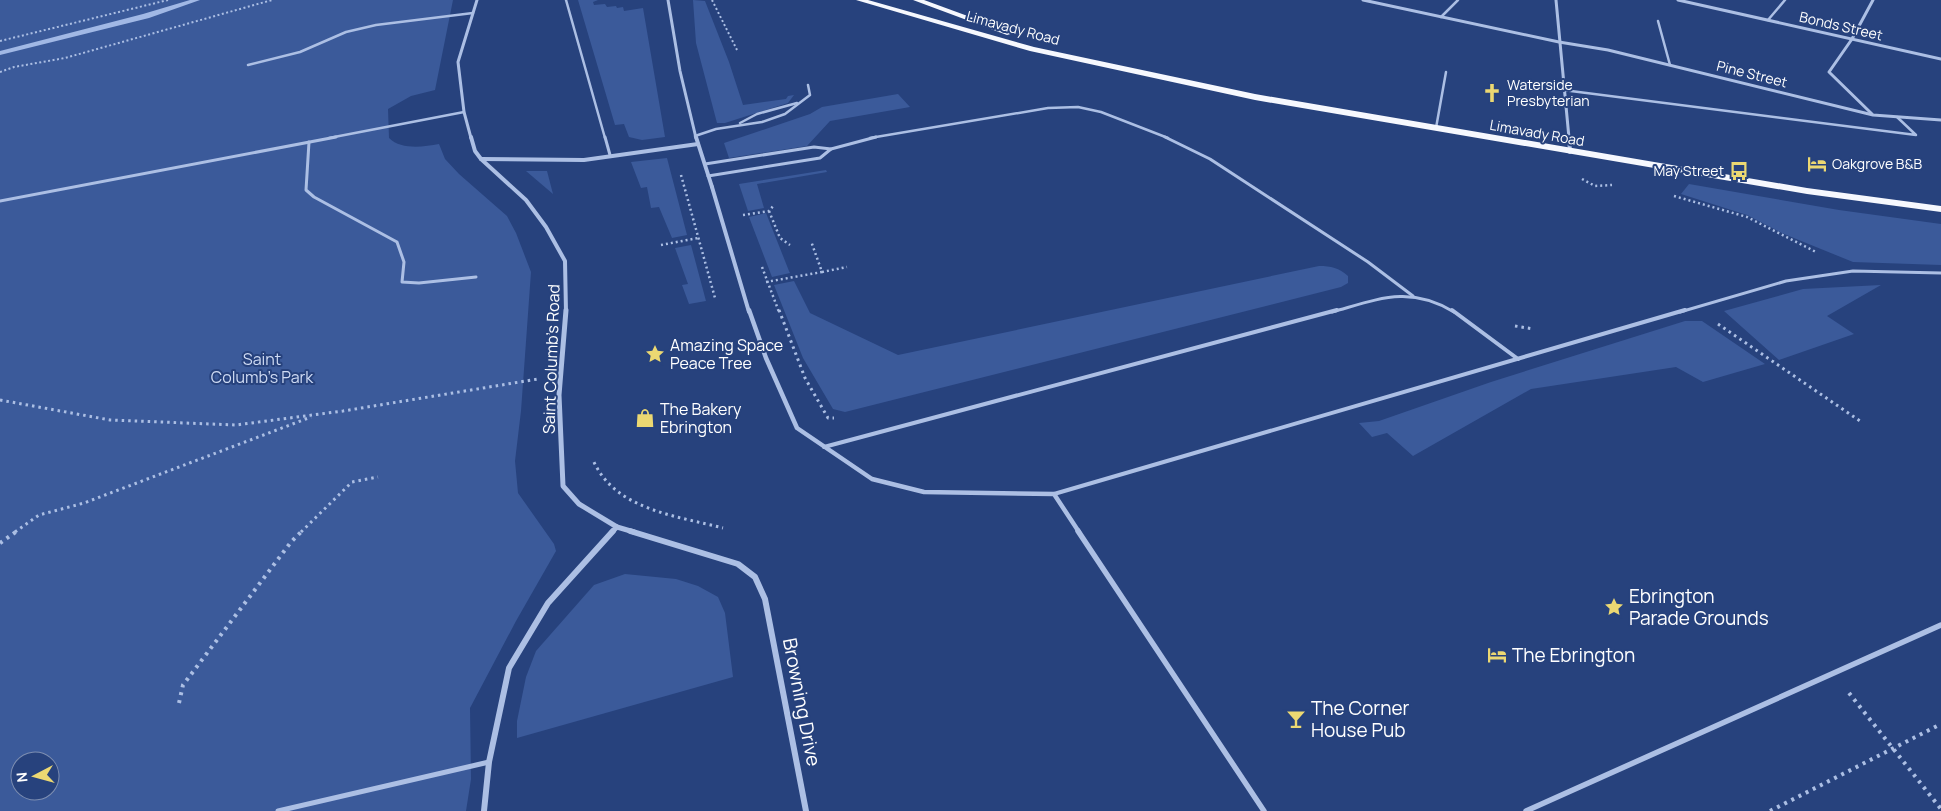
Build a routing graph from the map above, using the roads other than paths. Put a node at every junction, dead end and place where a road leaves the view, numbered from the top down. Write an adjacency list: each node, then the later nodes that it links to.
1 (476, 0): 13 (street, Saint Columb's Road)
2 (566, 0): 39 (lane)
3 (668, 0): 34 (street)
4 (860, 0): 14 (highway, Limavady Road)
5 (884, 0): 14 (highway)
6 (917, 0): 23 (highway, Limavady Road)
7 (1363, 0): 15 (street, Pine Street)
8 (1458, 0): 15 (lane)
9 (1556, 0): 19 (street)
10 (1680, 0): 16 (street, Bonds Street)
11 (1785, 0): 16 (lane)
12 (1872, 0): 18 (street)
13 (473, 13): 21 (lane); 28 (street, Saint Columb's Road)
14 (907, 13): 23 (highway, Limavady Road)
15 (1441, 17): 19 (street, Pine Street)
16 (1768, 20): 18 (street, Bonds Street)
17 (1658, 21): 22 (lane)
18 (1852, 39): 20 (street, Bonds Street); 29 (street)
19 (1559, 42): 22 (street, Pine Street); 26 (street)
20 (1941, 59)
21 (248, 65)
22 (1670, 65): 29 (street, Pine Street)
23 (1130, 71): 33 (highway, Limavady Road)
24 (1446, 72): 33 (lane)
25 (808, 85): 27 (lane)
26 (1563, 90): 30 (lane); 38 (street)
27 (799, 103): 32 (lane); 32 (lane)
28 (464, 112): 35 (lane); 40 (street, Saint Columb's Road)
29 (1873, 115): 30 (street, Pine Street)
30 (1897, 117): 31 (street, Pine Street)
31 (1941, 120)
32 (738, 124): 34 (lane)
33 (1435, 130): 38 (highway, Limavady Road)
34 (695, 136): 36 (street)
35 (310, 142): 44 (lane); 47 (lane)
36 (698, 144): 39 (street); 41 (street)
37 (830, 149): 41 (lane); 42 (lane); 48 (lane)
38 (1570, 152): 45 (highway, Limavady Road)
39 (610, 155): 40 (street)
40 (481, 160): 52 (street, Saint Columb's Road)
41 (705, 164): 42 (street)
42 (708, 176): 43 (street)
43 (712, 187): 50 (street)
44 (0, 201)
45 (1941, 209)
46 (1941, 273): 49 (lane)
47 (476, 277)
48 (1413, 296): 49 (lane); 50 (lane)
49 (1518, 359): 51 (lane)
50 (824, 446): 51 (street)
51 (1054, 494): 59 (street)
52 (617, 527): 53 (street, Saint Columb's Road); 55 (street)
53 (765, 599): 58 (street, Browning Drive)
54 (1941, 625): 60 (street)
55 (489, 762): 56 (lane); 57 (street)
56 (278, 811)
57 (484, 811)
58 (806, 811)
59 (1264, 811)
60 (1526, 811)

